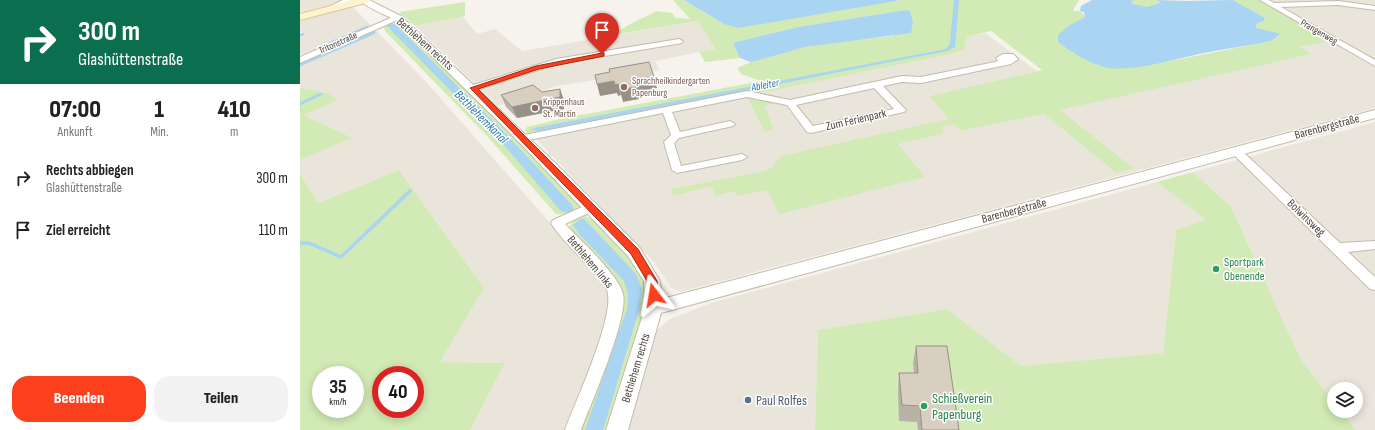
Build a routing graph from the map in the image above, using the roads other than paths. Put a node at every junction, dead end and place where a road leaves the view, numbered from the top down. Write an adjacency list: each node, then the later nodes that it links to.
1 (348, 0): 6 (street)
2 (365, 0): 4 (street, Bethlehem rechts); 6 (main road)
3 (1264, 0): 5 (street, Prangenweg)
4 (383, 4): 9 (street, Bethlehem rechts)
5 (1274, 5): 7 (street); 13 (street, Prangenweg)
6 (334, 8): 8 (main road)
7 (1375, 8)
8 (300, 17)
9 (398, 18): 11 (street, Tritonstraße); 15 (street, Bethlehem rechts)
10 (679, 41): 15 (street)
11 (300, 60)
12 (1003, 61): 14 (street)
13 (1375, 63)
14 (877, 84): 16 (street); 16 (street, Zum Ferienpark)
15 (473, 88): 21 (street, Bethlehem rechts)
16 (790, 103): 17 (street)
17 (667, 110): 20 (street); 21 (street)
18 (1375, 114): 22 (street, Barenbergstraße)
19 (730, 124): 20 (street)
20 (676, 136): 23 (street)
21 (524, 138): 24 (street, Bethlehem rechts)
22 (1236, 151): 26 (street, Bolwinsweg); 28 (street, Barenbergstraße)
23 (742, 157)
24 (591, 207): 28 (street, Bethlehem rechts); 29 (street, Bethlehem links)
25 (1375, 245): 26 (street)
26 (1337, 248): 27 (street, Bolwinsweg)
27 (1375, 285)
28 (654, 308): 30 (street, Bethlehem rechts)
29 (573, 430)
30 (617, 430)

